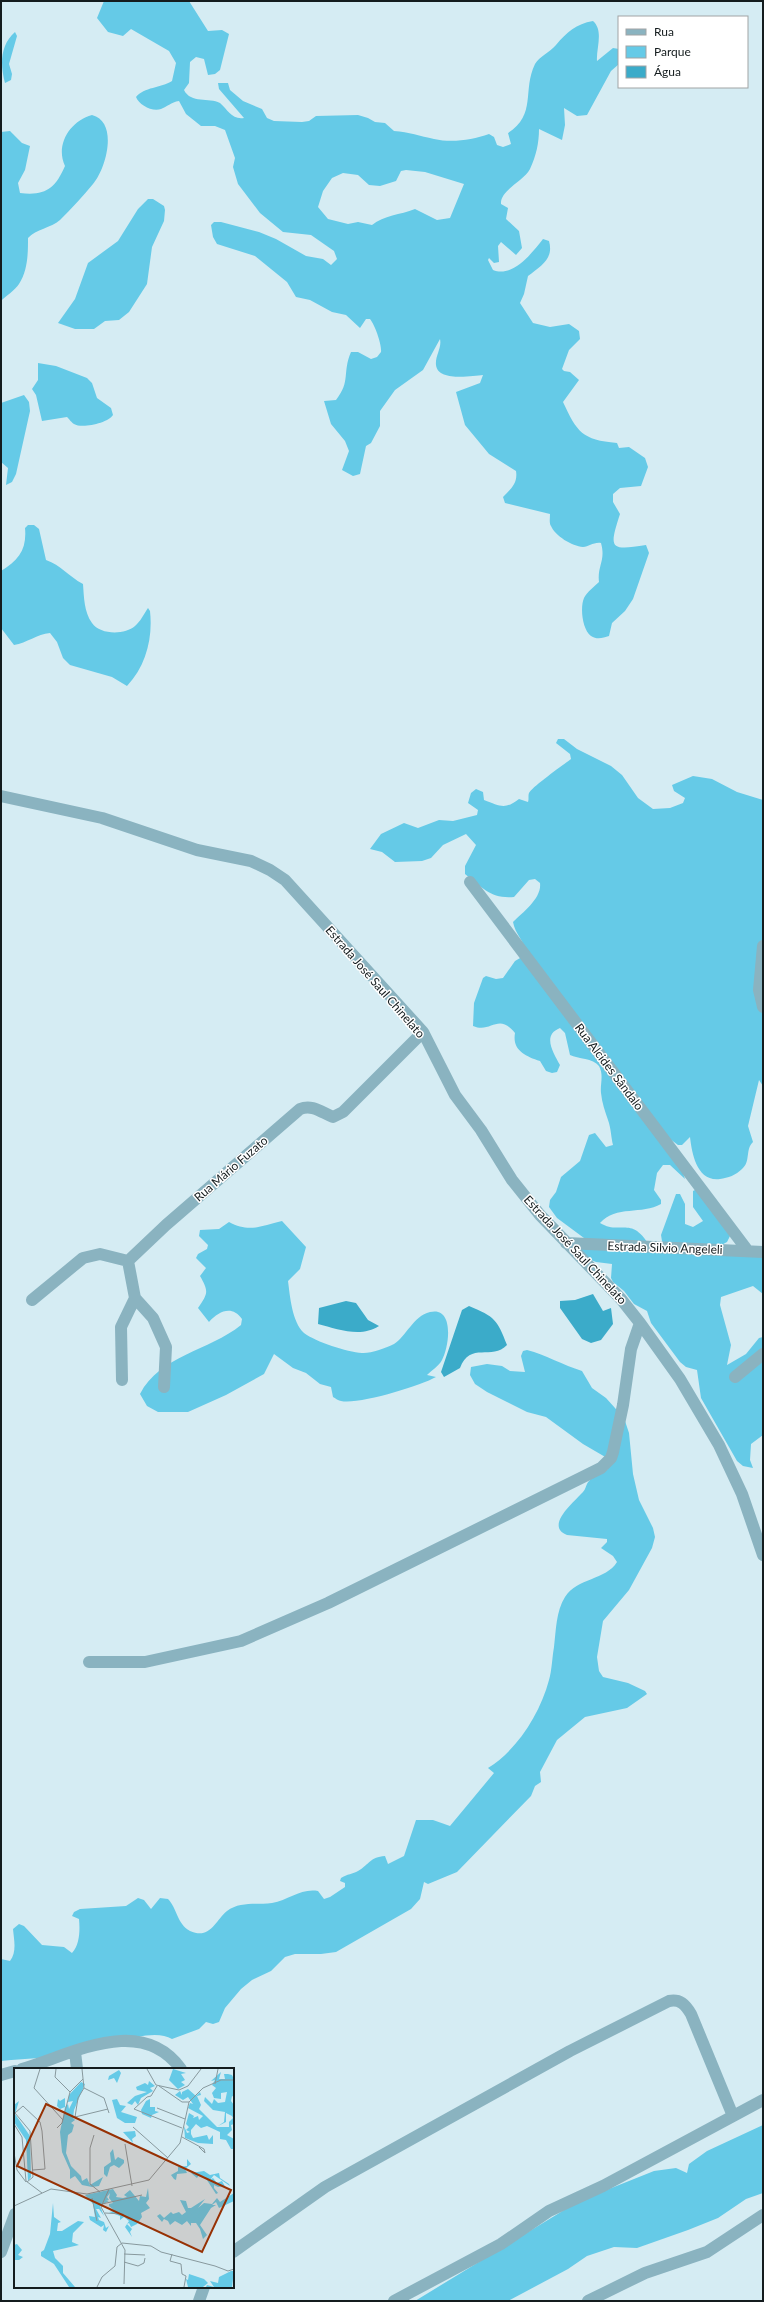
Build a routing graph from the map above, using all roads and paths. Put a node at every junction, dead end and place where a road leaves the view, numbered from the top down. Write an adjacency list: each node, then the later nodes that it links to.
1 (1, 796): 5 (street, Estrada José Saul Chinelato)
2 (470, 882): 7 (street, Rua Alcides Sândalo)
3 (763, 946): 4 (street)
4 (763, 1007)
5 (422, 1032): 6 (street, Estrada José Saul Chinelato); 9 (street, Rua Mário Fuzato)
6 (566, 1243): 7 (street, Estrada Silvio Angeleli); 12 (street, Estrada José Saul Chinelato)
7 (748, 1251): 8 (street, Estrada Silvio Angeleli)
8 (763, 1252)
9 (128, 1261): 10 (street); 11 (street)
10 (135, 1298): 15 (street); 16 (street)
11 (32, 1300)
12 (640, 1323): 17 (street, Estrada José Saul Chinelato); 18 (street)
13 (763, 1354): 14 (street)
14 (735, 1377)
15 (122, 1380)
16 (164, 1387)
17 (763, 1555)
18 (89, 1662)
19 (75, 2052): 20 (street); 21 (street); 22 (street)
20 (25, 2068)
21 (77, 2068)
22 (180, 2068)
23 (14, 2071): 24 (street)
24 (1, 2075)
25 (763, 2100): 26 (street)
26 (733, 2116): 29 (street); 33 (street)
27 (763, 2215): 34 (street)
28 (14, 2217): 30 (street)
29 (234, 2251)
30 (1, 2252)
31 (204, 2288): 32 (street)
32 (199, 2301)
33 (394, 2301)
34 (588, 2301)

